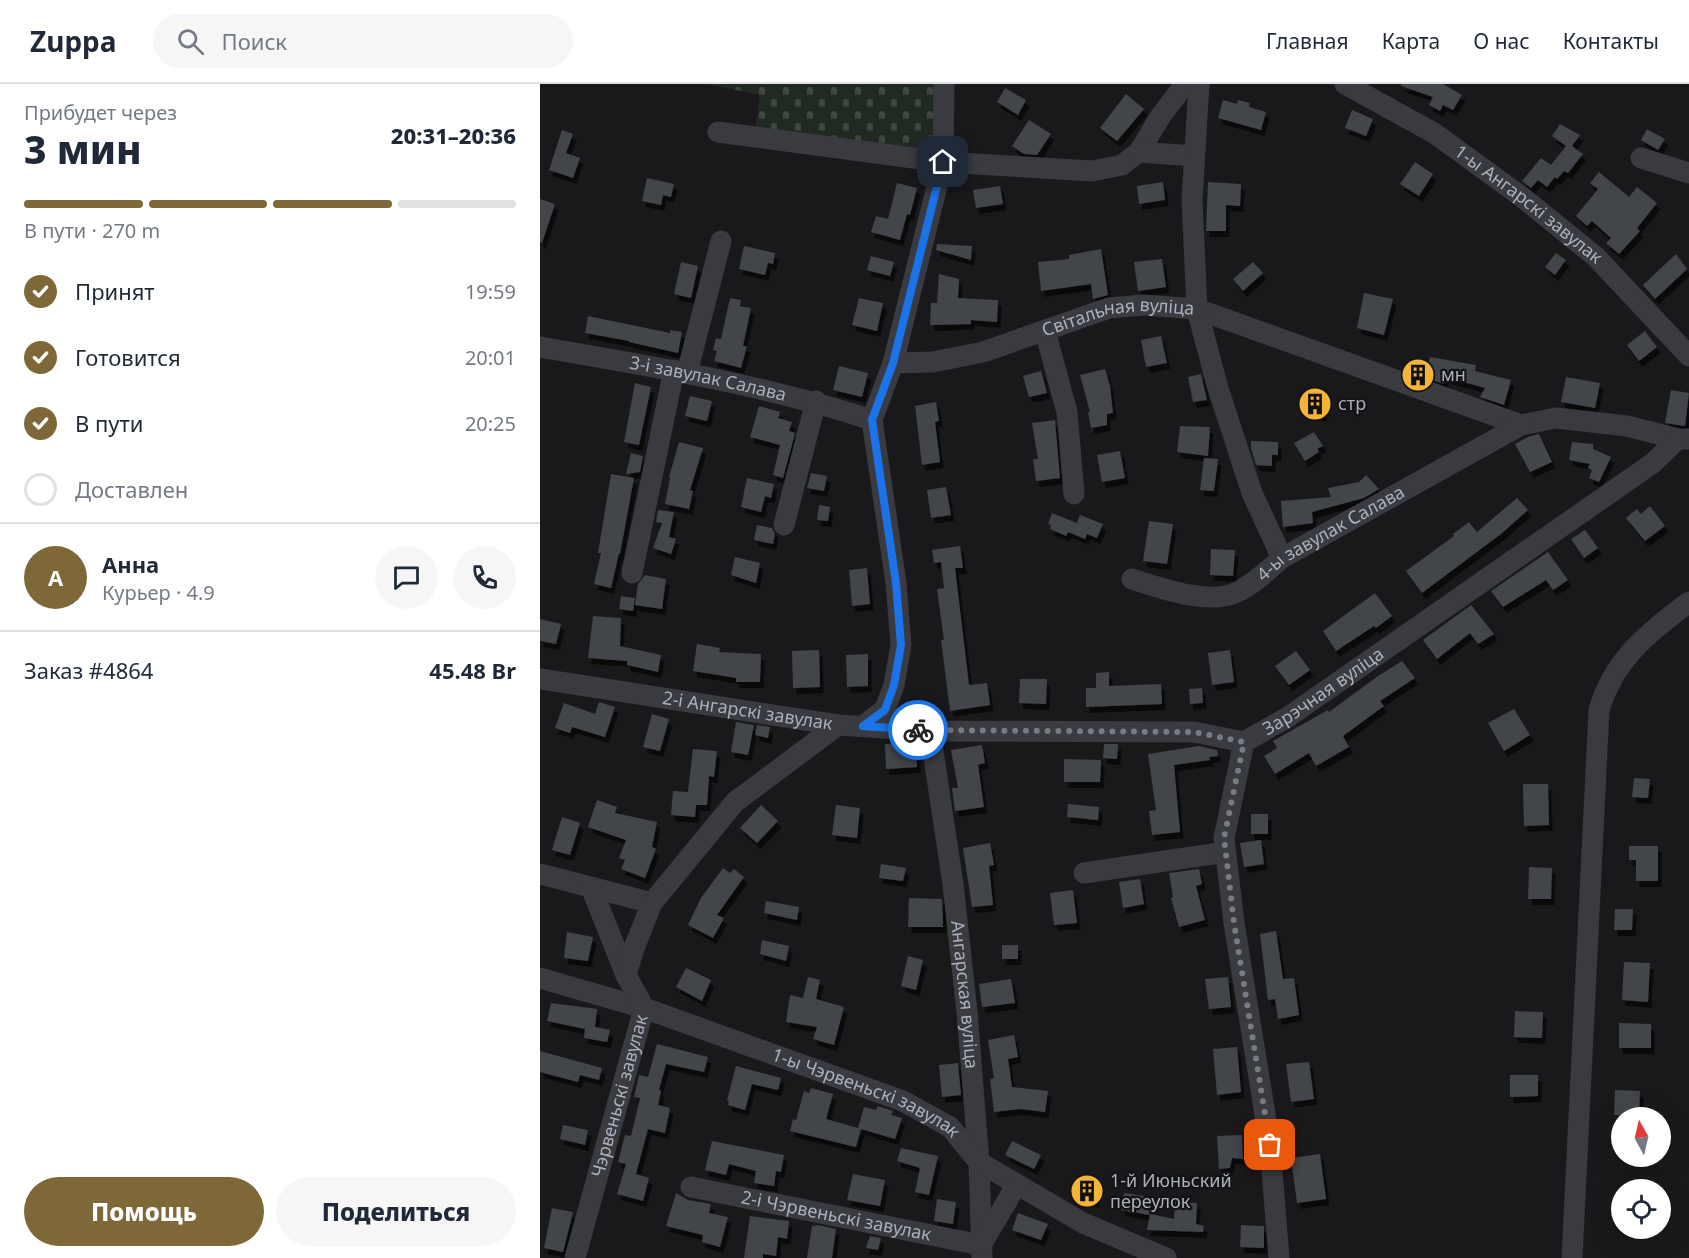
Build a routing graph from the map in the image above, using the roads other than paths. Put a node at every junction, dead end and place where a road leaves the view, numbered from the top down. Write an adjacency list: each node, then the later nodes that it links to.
1 (944, 84): 9 (street)
2 (1185, 84): 6 (street)
3 (1199, 84): 7 (street, Світальная вуліца)
4 (1345, 84): 15 (street, 1-ы Ангарскі завулак)
5 (718, 132): 9 (street)
6 (1139, 152): 7 (street); 9 (street)
7 (1194, 156): 12 (street, Світальная вуліца)
8 (1641, 158): 10 (street)
9 (943, 162): 16 (street)
10 (1689, 173)
11 (721, 241): 17 (street)
12 (1197, 309): 13 (street, Світальная вуліца); 20 (street); 24 (street)
13 (1045, 331): 16 (street, Світальная вуліца); 22 (street)
14 (540, 347): 17 (street, 3-і завулак Салава)
15 (1689, 356)
16 (893, 363): 19 (street)
17 (681, 372): 18 (street, 3-і завулак Салава); 25 (street)
18 (816, 401): 19 (street, 3-і завулак Салава); 23 (street)
19 (872, 420): 30 (street)
20 (1521, 425): 21 (street); 24 (street, 4-ы завулак Салава)
21 (1683, 439): 32 (street, Зарэчная вуліца)
22 (1074, 494)
23 (784, 525)
24 (1282, 558): 26 (street, 4-ы завулак Салава)
25 (632, 573)
26 (1132, 579)
27 (1689, 602): 48 (street)
28 (545, 676): 29 (street, 2-і Ангарскі завулак)
29 (837, 724): 30 (street, 2-і Ангарскі завулак); 37 (street)
30 (863, 726): 31 (street, 2-і Ангарскі завулак)
31 (930, 731): 32 (street, 2-і Ангарскі завулак); 41 (street, Ангарская вуліца)
32 (1244, 742): 33 (street, Зарэчная вуліца)
33 (1226, 852): 34 (street); 47 (street, Зарэчная вуліца)
34 (1084, 873)
35 (540, 874): 36 (street)
36 (591, 887): 37 (street); 38 (street, Чэрвеньскі завулак)
37 (652, 903): 38 (street)
38 (626, 975): 40 (street, Чэрвеньскі завулак)
39 (540, 978): 40 (street, 1-ы Чэрвеньскі завулак)
40 (644, 1008): 41 (street, 1-ы Чэрвеньскі завулак); 45 (street, Чэрвеньскі завулак)
41 (979, 1162): 42 (street, 1-ы Чэрвеньскі завулак); 44 (street, Ангарская вуліца)
42 (1017, 1184): 44 (street); 46 (street, 1-ы Чэрвеньскі завулак)
43 (691, 1187): 44 (street, 2-і Чэрвеньскі завулак)
44 (981, 1251)
45 (575, 1258)
46 (1166, 1258)
47 (1279, 1258)
48 (1572, 1258)

